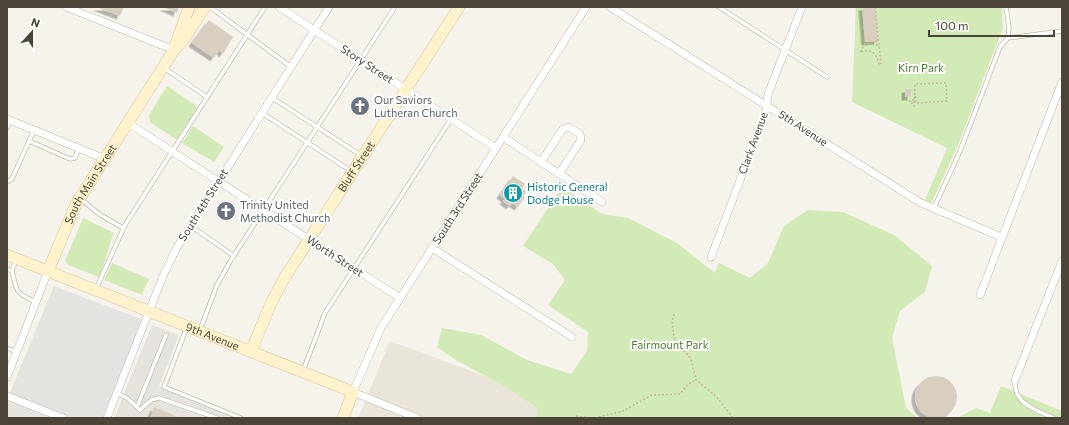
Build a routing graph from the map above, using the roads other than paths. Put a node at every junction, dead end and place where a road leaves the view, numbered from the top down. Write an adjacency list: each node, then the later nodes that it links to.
1 (66, 7): 19 (street)
2 (189, 7): 19 (main road)
3 (206, 7): 19 (main road, South Main Street)
4 (210, 7): 17 (lane)
5 (265, 7): 17 (lane)
6 (279, 7): 15 (street, Story Street)
7 (330, 7): 15 (street, South 4th Street)
8 (395, 7): 21 (lane)
9 (458, 7): 26 (main road, Bluff Street)
10 (586, 7): 37 (street, South 3rd Street)
11 (610, 7): 29 (street, 5th Avenue)
12 (719, 7): 20 (lane)
13 (802, 7): 20 (street, Clark Avenue)
14 (1006, 7): 18 (lane)
15 (315, 30): 21 (street, Story Street); 23 (street, South 4th Street)
16 (1062, 31): 18 (lane)
17 (248, 34): 23 (lane); 27 (lane)
18 (1008, 38): 53 (lane)
19 (174, 50): 22 (main road, South Main Street)
20 (786, 51): 24 (lane); 29 (street, Clark Avenue)
21 (360, 60): 26 (street, Story Street); 34 (lane)
22 (164, 67): 27 (lane); 33 (main road, South Main Street)
23 (291, 67): 28 (street, South 4th Street)
24 (827, 77)
25 (1062, 82): 56 (street)
26 (406, 89): 31 (street, Story Street); 43 (main road, Bluff Street)
27 (207, 97): 42 (lane)
28 (272, 98): 30 (street, South 4th Street); 34 (lane)
29 (766, 105): 53 (street, 5th Avenue); 61 (street, Clark Avenue)
30 (262, 113): 39 (lane); 48 (street, South 4th Street)
31 (451, 118): 41 (street, Story Street); 64 (lane)
32 (9, 120): 35 (lane); 36 (street)
33 (128, 123): 42 (street, Worth Street); 44 (main road, South Main Street)
34 (317, 127): 39 (lane); 43 (lane)
35 (7, 128)
36 (34, 130): 38 (lane); 40 (street)
37 (503, 137): 41 (street, South 3rd Street); 45 (street)
38 (29, 141): 40 (lane); 49 (lane)
39 (307, 143): 46 (lane); 52 (lane)
40 (79, 148): 44 (street)
41 (496, 148): 58 (street, South 3rd Street)
42 (172, 151): 48 (street, Worth Street); 55 (lane)
43 (363, 156): 46 (main road, Bluff Street)
44 (105, 159): 50 (main road, South Main Street)
45 (541, 162): 47 (street); 47 (street)
46 (353, 172): 57 (main road, Bluff Street)
47 (559, 174): 51 (street)
48 (218, 181): 52 (street, Worth Street); 54 (street, South 4th Street)
49 (7, 182)
50 (80, 198): 55 (lane); 66 (main road, South Main Street)
51 (602, 202)
52 (263, 210): 57 (street, Worth Street); 59 (lane)
53 (934, 210): 56 (street, 5th Avenue)
54 (190, 226): 59 (lane); 71 (street, South 4th Street)
55 (123, 228): 67 (lane)
56 (1001, 237): 68 (street)
57 (309, 240): 64 (street, Worth Street); 77 (main road, Bluff Street)
58 (432, 248): 69 (street, South 3rd Street); 75 (street)
59 (234, 256): 73 (lane)
60 (12, 257): 65 (lane); 66 (main road, 9th Avenue)
61 (711, 257)
62 (1062, 261): 81 (street)
63 (7, 269): 65 (lane)
64 (354, 269): 69 (street, Worth Street); 79 (lane)
65 (12, 271): 70 (lane)
66 (48, 271): 67 (main road, 9th Avenue); 70 (street, South Main Street)
67 (96, 290): 71 (main road, 9th Avenue)
68 (980, 295)
69 (400, 298): 82 (street, South 3rd Street)
70 (36, 302): 78 (street, South Main Street)
71 (150, 311): 72 (main road, 9th Avenue); 83 (street, South 4th Street)
72 (187, 326): 73 (main road, 9th Avenue); 89 (lane)
73 (199, 331): 77 (main road, 9th Avenue)
74 (166, 334): 85 (lane)
75 (572, 337)
76 (7, 348): 78 (lane)
77 (251, 351): 79 (main road, 9th Avenue)
78 (17, 352): 80 (street, South Main Street)
79 (303, 372): 82 (main road, 9th Avenue)
80 (7, 377)
81 (1015, 380): 92 (lane)
82 (353, 392): 90 (main road, South 3rd Street); 91 (street, 9th Avenue)
83 (117, 393): 85 (lane); 87 (street, South 4th Street)
84 (7, 396): 86 (street)
85 (138, 407): 88 (lane)
86 (63, 418)
87 (107, 418)
88 (217, 418)
89 (241, 418)
90 (343, 418)
91 (417, 418)
92 (1054, 418)

